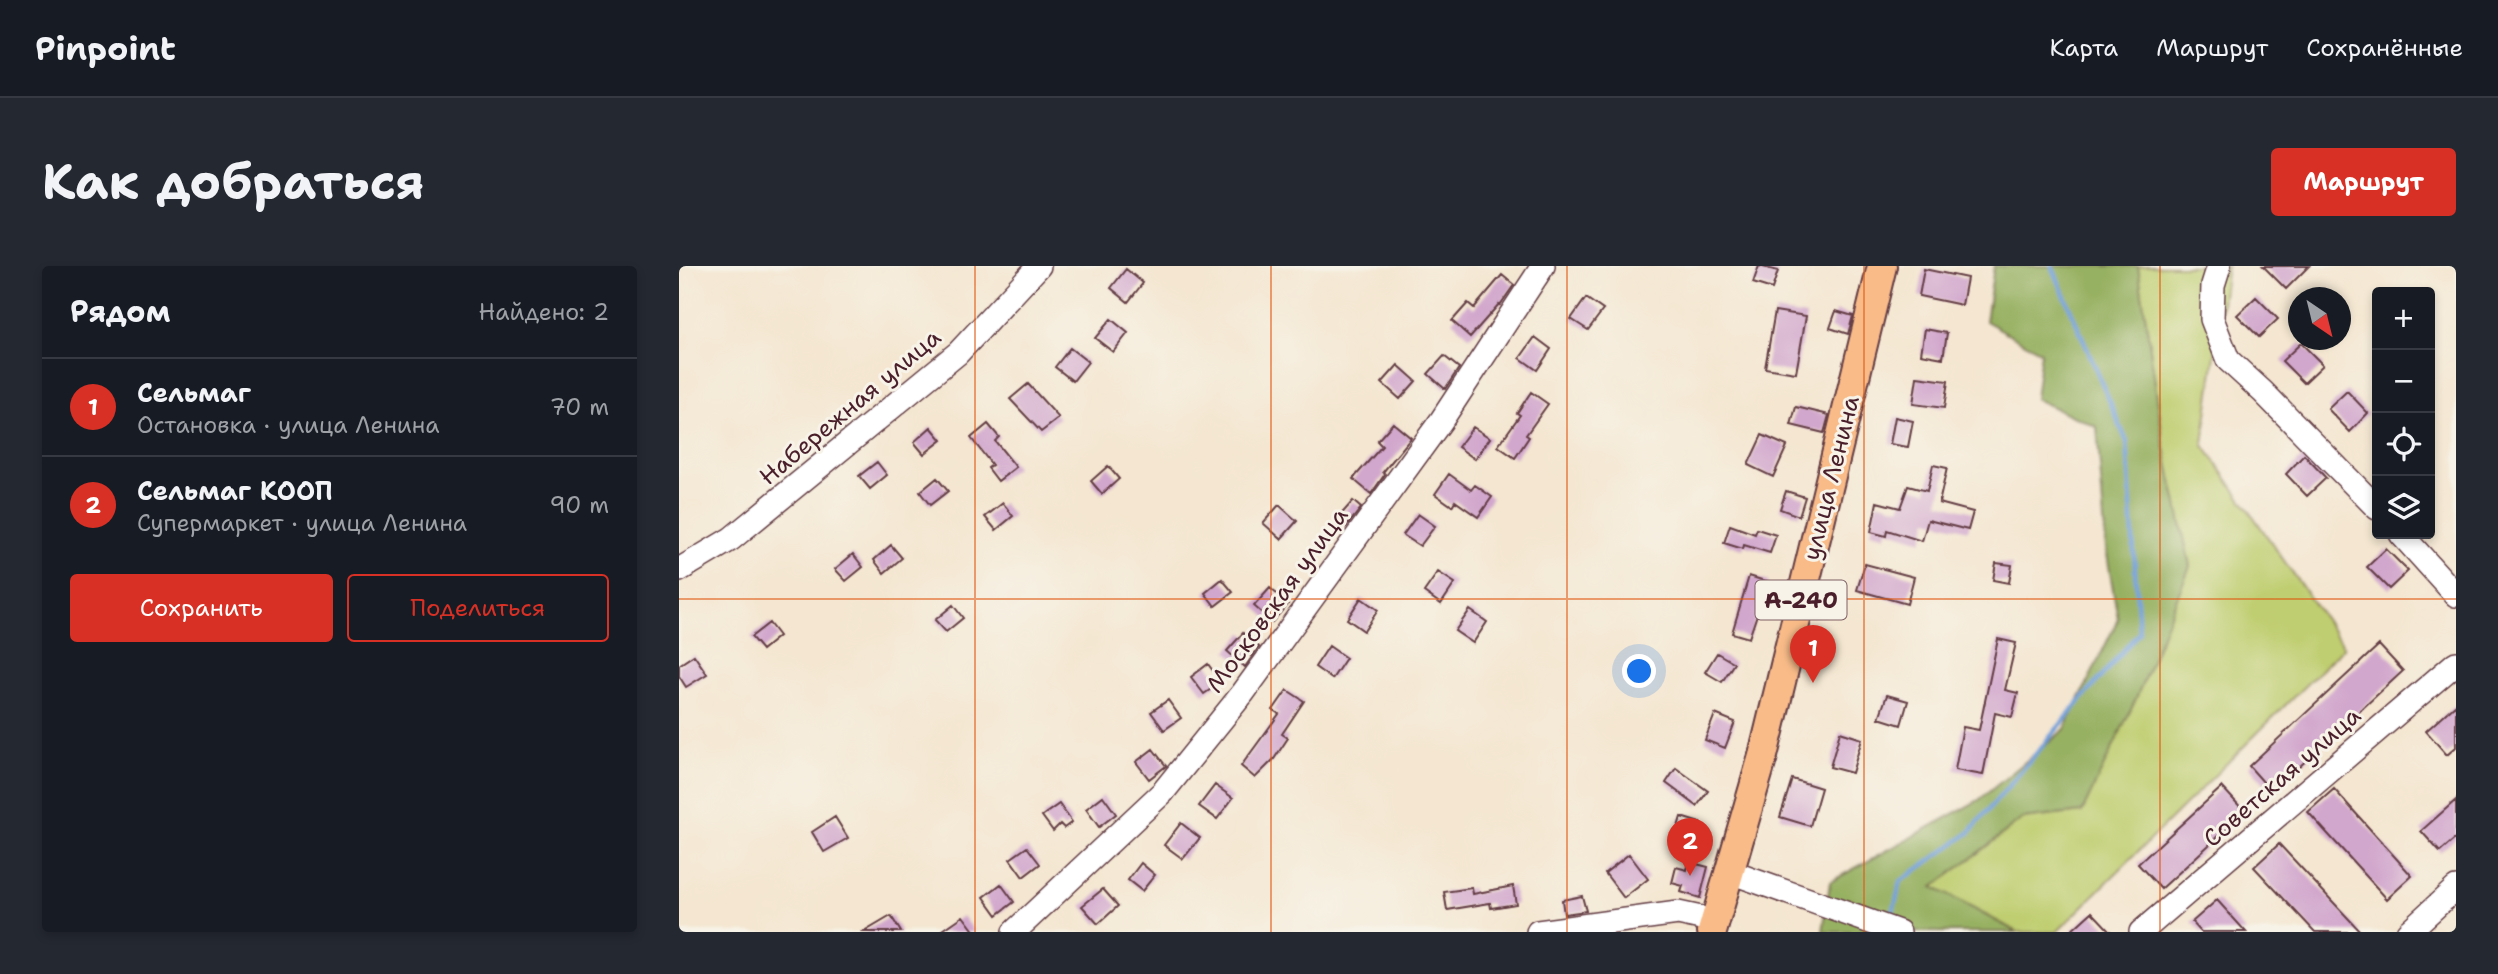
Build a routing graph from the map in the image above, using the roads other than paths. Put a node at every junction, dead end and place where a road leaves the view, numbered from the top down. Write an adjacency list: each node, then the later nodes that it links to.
1 (1039, 266): 7 (street, Набережная улица)
2 (1543, 266): 13 (street, Московская улица)
3 (1882, 266): 10 (main road, улица Ленина / А-240)
4 (2219, 266): 5 (street)
5 (2372, 503)
6 (2406, 539): 8 (street)
7 (679, 570)
8 (2456, 595)
9 (2456, 663): 16 (street, Советская улица)
10 (1731, 872): 12 (main road, улица Ленина / А-240); 15 (street)
11 (2456, 888): 17 (street)
12 (1714, 927): 14 (street)
13 (1014, 932)
14 (1538, 932)
15 (1899, 932)
16 (2141, 932)
17 (2408, 932)

